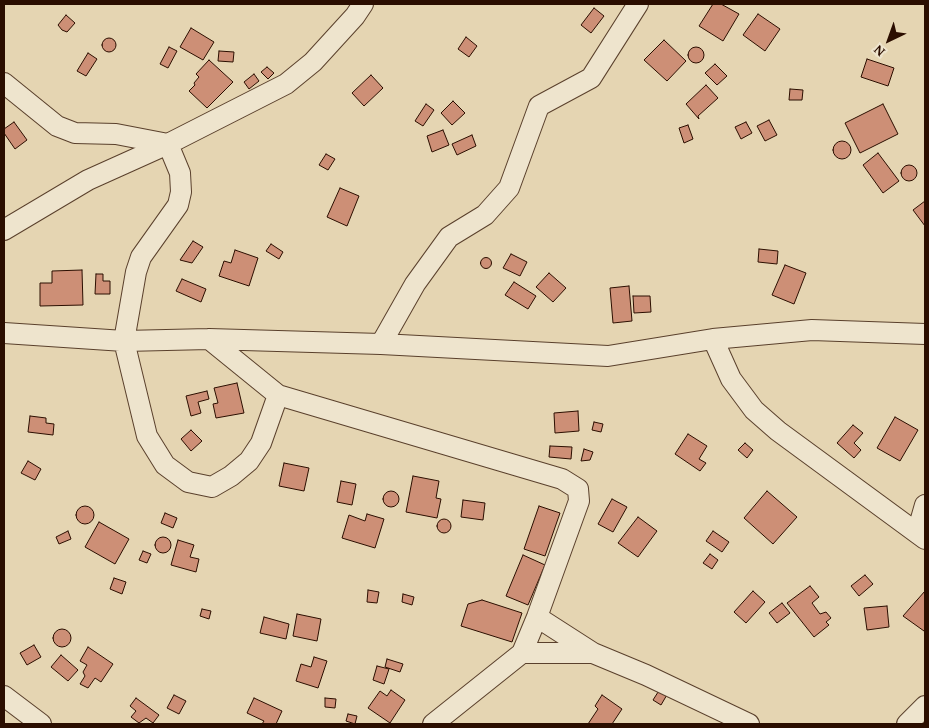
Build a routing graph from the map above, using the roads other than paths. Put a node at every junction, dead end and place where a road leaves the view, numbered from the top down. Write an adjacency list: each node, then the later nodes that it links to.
1 (363, 4): 4 (street)
2 (638, 4): 11 (street)
3 (4, 82): 4 (street)
4 (168, 144): 5 (street); 10 (street)
5 (4, 230)
6 (4, 333): 10 (street)
7 (925, 334): 9 (street)
8 (210, 339): 10 (street); 11 (street); 12 (street)
9 (713, 339): 11 (street); 14 (street)
10 (124, 341): 12 (street)
11 (381, 344)
12 (278, 395): 15 (street)
13 (925, 506): 14 (street)
14 (921, 536)
15 (538, 617): 16 (street); 17 (street)
16 (593, 653): 17 (street); 22 (street)
17 (522, 654): 21 (street)
18 (4, 696): 20 (street)
19 (925, 706): 23 (street)
20 (41, 724)
21 (433, 724)
22 (749, 724)
23 (907, 724)

